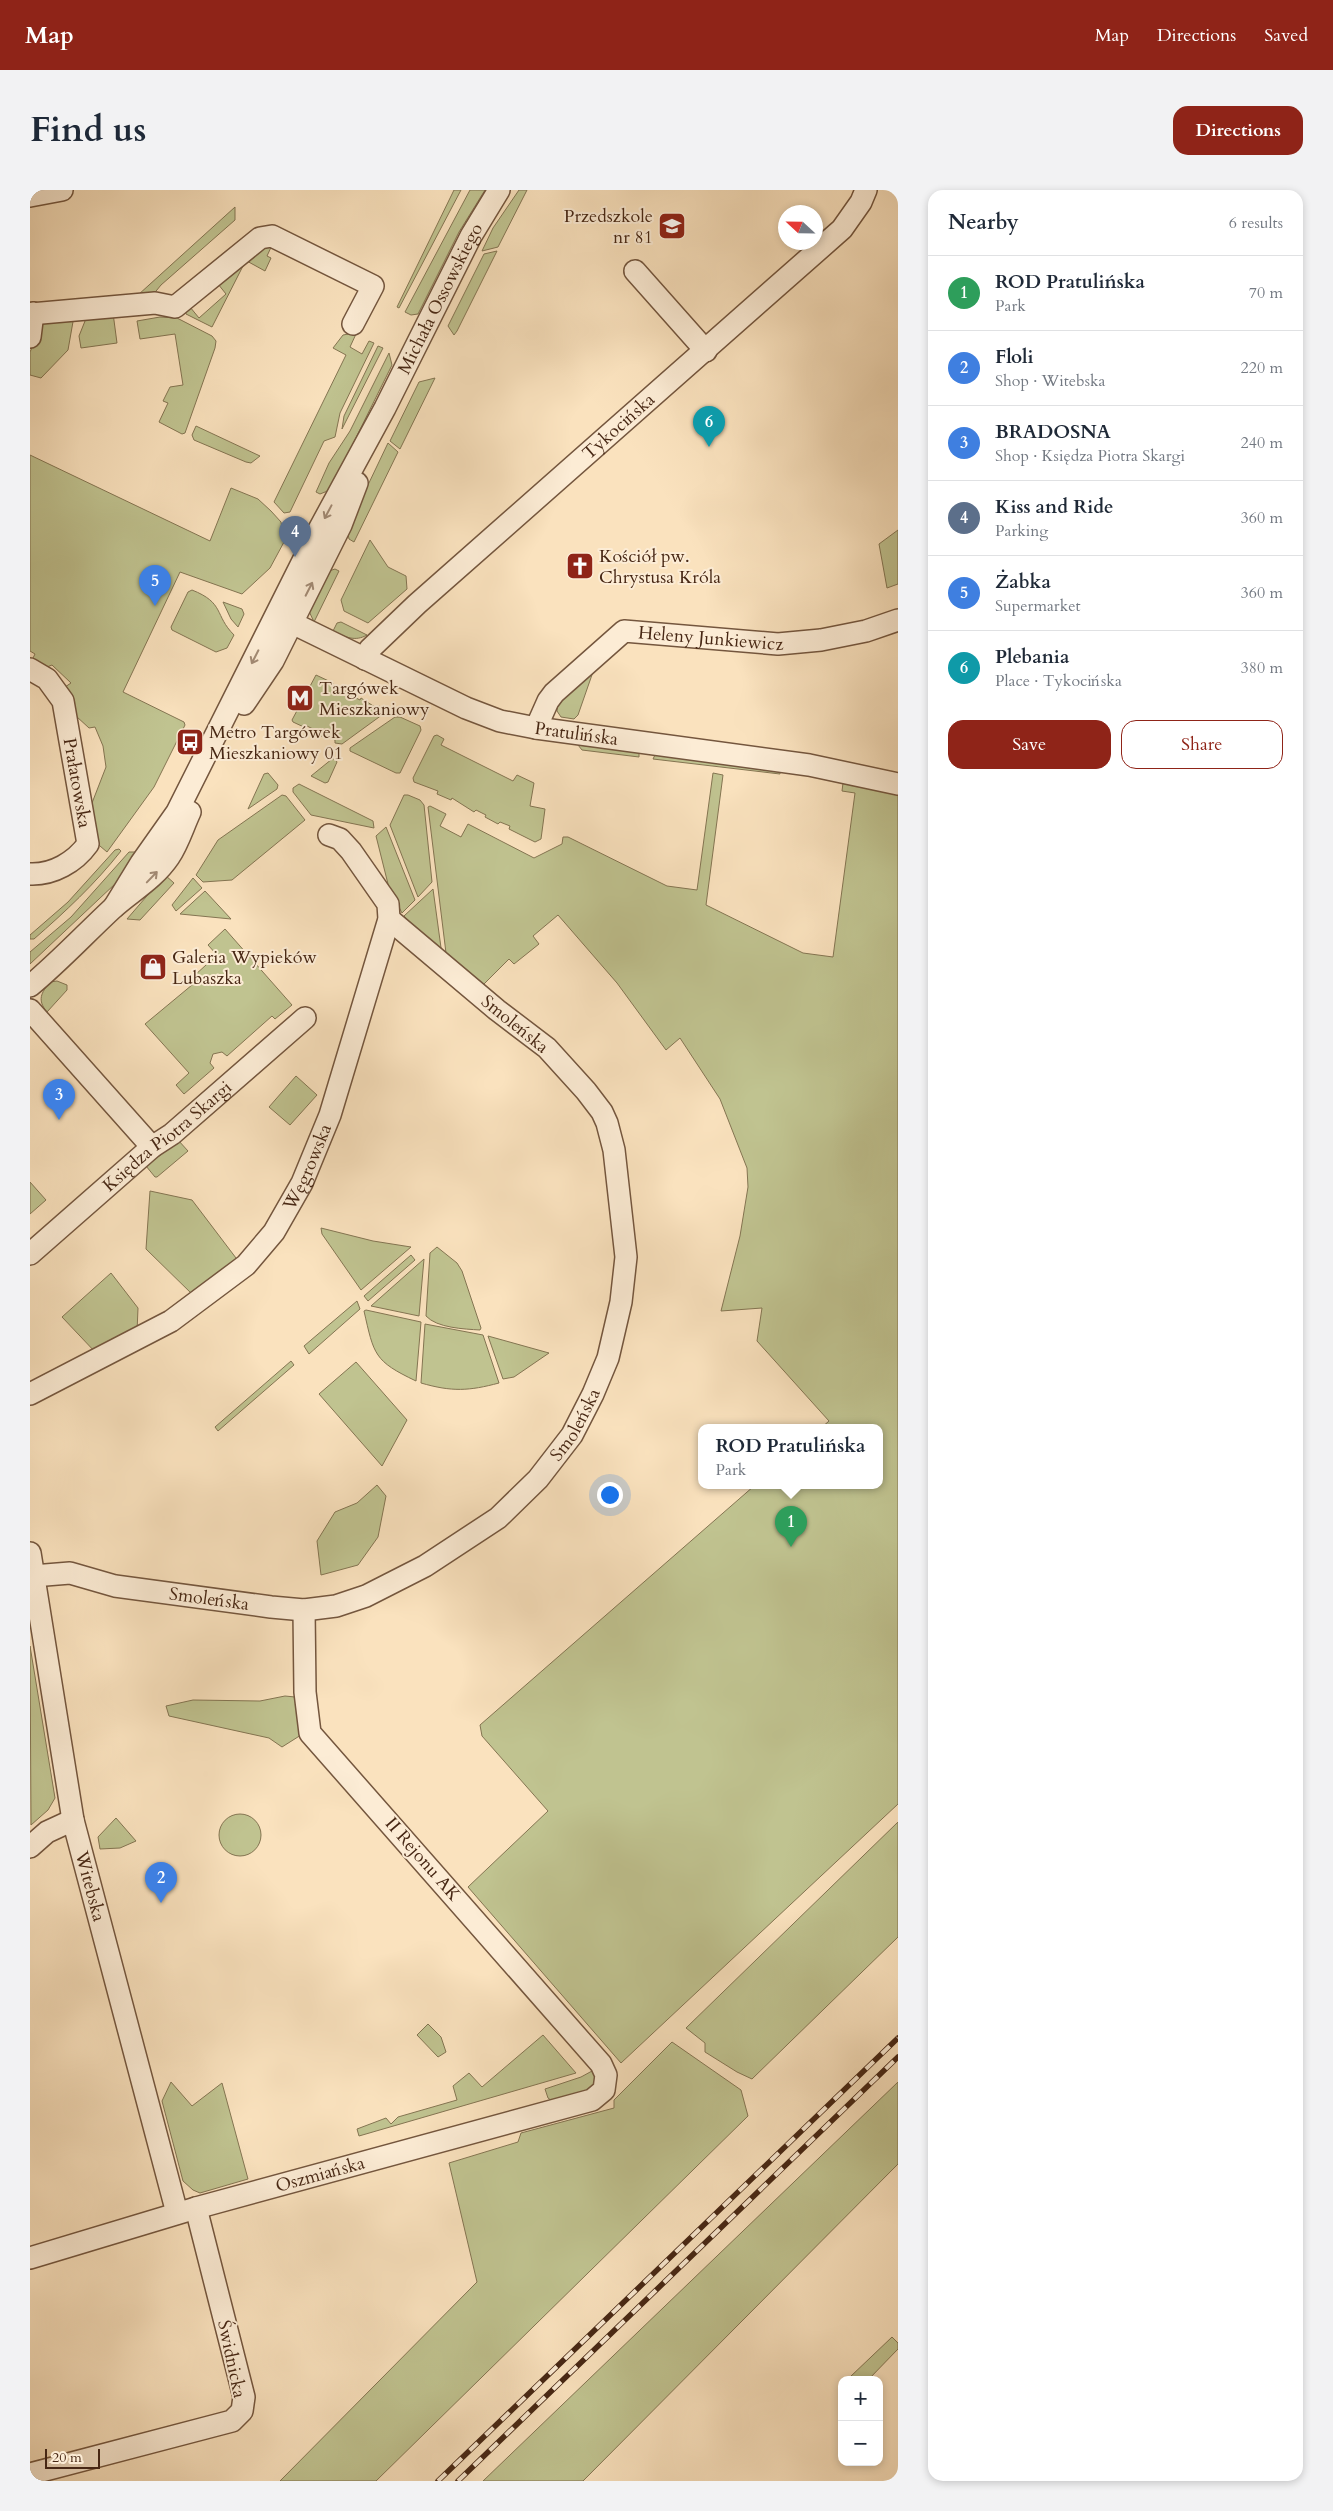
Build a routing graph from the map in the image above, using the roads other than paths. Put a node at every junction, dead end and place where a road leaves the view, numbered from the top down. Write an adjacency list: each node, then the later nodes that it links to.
1 (62, 190): 4 (street)
2 (499, 190): 10 (street, Michała Ossowskiego)
3 (866, 190): 9 (street, Tykocińska)
4 (30, 196)
5 (635, 271): 9 (street)
6 (32, 314): 7 (street); 8 (street)
7 (353, 324)
8 (30, 337)
9 (706, 351): 12 (street, Tykocińska)
10 (284, 619): 12 (street, Pratulińska); 19 (street, Michała Ossowskiego)
11 (898, 620): 14 (street, Heleny Junkiewicz)
12 (365, 659): 14 (street, Pratulińska)
13 (30, 669): 17 (street, Prałatowska)
14 (536, 728): 15 (street, Pratulińska)
15 (898, 784)
16 (329, 835): 18 (street)
17 (30, 874)
18 (389, 919): 24 (street, Węgrowska); 27 (street, Smoleńska)
19 (30, 986)
20 (30, 1010): 22 (street)
21 (305, 1018): 22 (street, Księdza Piotra Skargi)
22 (152, 1147): 23 (street, Księdza Piotra Skargi)
23 (30, 1254)
24 (30, 1394)
25 (30, 1553): 26 (street, Witebska)
26 (33, 1584): 27 (street, Smoleńska); 28 (street, Witebska)
27 (304, 1610): 30 (street, II Rejonu AK)
28 (73, 1820): 29 (street); 31 (street, Witebska)
29 (30, 1847)
30 (606, 2084): 31 (street, Oszmiańska)
31 (187, 2211): 32 (street, Oszmiańska); 33 (street, Świdnicka)
32 (30, 2258)
33 (30, 2474)

